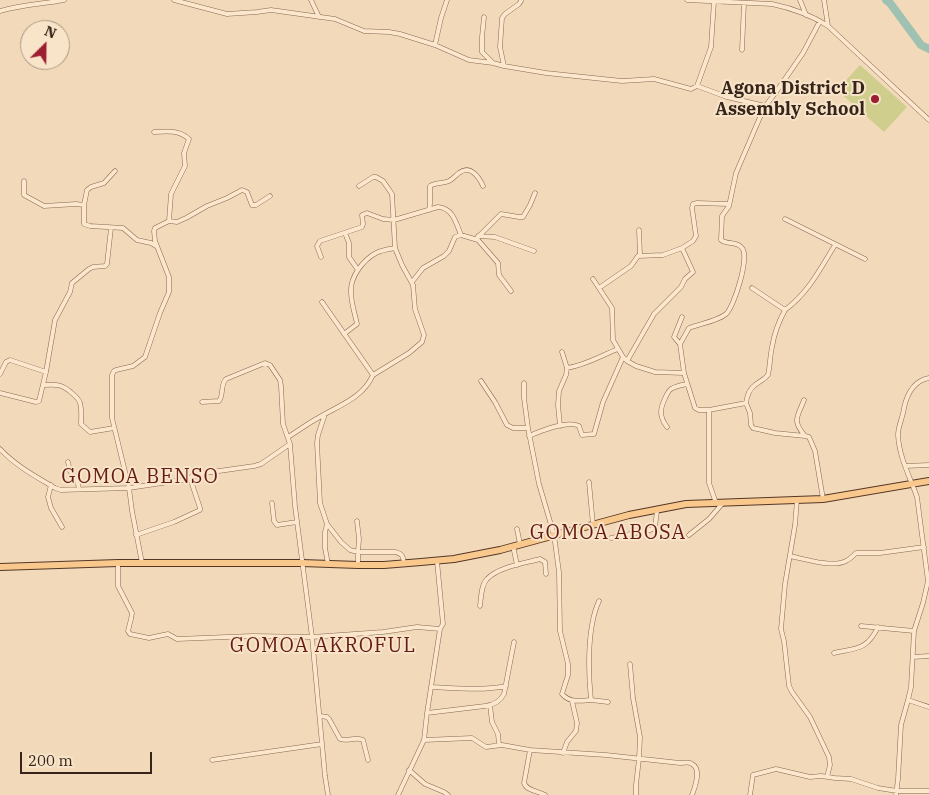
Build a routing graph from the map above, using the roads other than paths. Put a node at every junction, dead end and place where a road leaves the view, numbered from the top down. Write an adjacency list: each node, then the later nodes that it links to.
1 (64, 0): 11 (street)
2 (174, 0): 13 (street)
3 (311, 0): 13 (street)
4 (448, 0): 17 (street)
5 (521, 0): 20 (street)
6 (687, 0): 7 (street)
7 (716, 0): 10 (street); 21 (street)
8 (800, 0): 12 (street)
9 (824, 0): 16 (street)
10 (744, 3): 12 (street); 18 (street)
11 (0, 11)
12 (806, 15): 15 (street)
13 (319, 17): 17 (street)
14 (484, 17): 19 (street)
15 (820, 21): 16 (street); 22 (street)
16 (828, 26): 23 (street)
17 (435, 45): 19 (street)
18 (742, 50)
19 (493, 63): 20 (street)
20 (504, 66): 21 (street)
21 (697, 86): 22 (street)
22 (765, 106): 31 (street)
23 (929, 120)
24 (154, 132): 36 (street)
25 (115, 171): 32 (street)
26 (24, 181): 32 (street)
27 (359, 186): 35 (street)
28 (483, 186): 33 (street)
29 (535, 192): 41 (street)
30 (270, 196): 36 (street)
31 (729, 204): 45 (street); 60 (street)
32 (84, 205): 37 (street)
33 (429, 210): 35 (street); 40 (street)
34 (785, 219): 42 (street)
35 (394, 220): 39 (street); 44 (street)
36 (169, 221): 43 (street)
37 (111, 228): 43 (street); 65 (street)
38 (639, 230): 47 (street)
39 (345, 233): 48 (street); 50 (street)
40 (462, 235): 41 (street); 52 (street)
41 (477, 238): 46 (street); 55 (street)
42 (835, 245): 49 (street); 57 (street)
43 (156, 246): 82 (street)
44 (396, 248): 50 (street); 52 (street)
45 (682, 248): 47 (street); 63 (street)
46 (534, 251)
47 (640, 255): 53 (street)
48 (321, 257)
49 (865, 259)
50 (358, 270): 59 (street)
51 (593, 279): 53 (street)
52 (412, 282): 68 (street)
53 (599, 288): 61 (street)
54 (752, 288): 57 (street)
55 (511, 291)
56 (322, 302): 59 (street)
57 (785, 310): 77 (street)
58 (682, 318): 60 (street)
59 (344, 334): 68 (street)
60 (680, 344): 66 (street)
61 (618, 349): 63 (street); 64 (street)
62 (562, 352): 64 (street)
63 (625, 359): 66 (street); 80 (street)
64 (567, 368): 80 (street)
65 (46, 372): 67 (street); 73 (street)
66 (684, 373): 72 (street)
67 (0, 374)
68 (373, 376): 79 (street)
69 (929, 378): 91 (street)
70 (481, 382): 83 (street)
71 (524, 383): 83 (street)
72 (687, 384): 78 (street); 81 (street)
73 (43, 385): 74 (street); 82 (street)
74 (0, 393)
75 (804, 400): 85 (street)
76 (202, 402): 86 (street)
77 (746, 403): 78 (street); 85 (street)
78 (708, 410): 102 (street)
79 (325, 414): 86 (street); 106 (street)
80 (560, 426): 84 (street)
81 (667, 427)
82 (114, 428): 97 (street)
83 (528, 428): 84 (street)
84 (529, 436): 111 (street)
85 (805, 436): 99 (street)
86 (288, 437): 87 (street)
87 (290, 444): 92 (street); 105 (street)
88 (0, 449): 96 (street)
89 (68, 462): 98 (street)
90 (929, 465): 91 (street)
91 (905, 466): 95 (street)
92 (190, 478): 97 (street); 110 (street)
93 (589, 482): 107 (street)
94 (929, 482): 95 (main road)
95 (913, 484): 99 (main road); 116 (street)
96 (51, 485): 98 (street); 108 (street)
97 (129, 488): 98 (street); 110 (street)
98 (79, 489)
99 (823, 499): 100 (main road)
100 (797, 500): 102 (main road); 118 (street)
101 (272, 503): 105 (street)
102 (719, 503): 103 (main road); 112 (street)
103 (657, 510): 107 (main road); 113 (street)
104 (357, 521): 117 (street)
105 (297, 522): 122 (street)
106 (327, 524): 117 (street); 123 (street)
107 (593, 525): 111 (main road)
108 (62, 527)
109 (517, 528): 114 (street)
110 (136, 535): 121 (street)
111 (554, 535): 114 (main road); 147 (street)
112 (689, 535)
113 (611, 538)
114 (520, 544): 115 (main road)
115 (512, 546): 119 (main road); 125 (street)
116 (924, 547): 118 (street); 130 (street)
117 (358, 552): 124 (street); 126 (street)
118 (790, 556): 162 (street)
119 (437, 561): 124 (main road); 135 (street)
120 (118, 563): 121 (main road); 127 (main road); 137 (street)
121 (142, 563): 122 (main road)
122 (302, 564): 123 (main road); 137 (street)
123 (328, 564): 126 (main road)
124 (404, 564): 126 (main road)
125 (517, 565): 128 (street); 132 (street)
126 (358, 566)
127 (0, 567)
128 (546, 574)
129 (599, 601): 145 (street)
130 (923, 603): 131 (street); 136 (street)
131 (929, 604)
132 (480, 606)
133 (862, 626): 134 (street)
134 (878, 627): 136 (street); 139 (street)
135 (440, 630): 137 (street); 144 (street)
136 (914, 631): 141 (street)
137 (312, 637): 152 (street)
138 (514, 642): 143 (street)
139 (834, 653)
140 (929, 656): 141 (street)
141 (913, 657): 146 (street)
142 (630, 664): 158 (street)
143 (506, 686): 144 (street); 149 (street)
144 (431, 687): 151 (street)
145 (591, 700): 147 (street); 148 (street)
146 (908, 700): 150 (street); 164 (street)
147 (572, 701): 157 (street)
148 (608, 702)
149 (490, 705): 151 (street); 155 (street)
150 (929, 707)
151 (427, 713): 153 (street)
152 (320, 716): 154 (street); 160 (street)
153 (424, 740): 155 (street); 161 (street)
154 (322, 744): 159 (street); 165 (street)
155 (499, 745): 156 (street)
156 (530, 750): 157 (street); 168 (street)
157 (563, 752): 158 (street)
158 (639, 759): 169 (street); 170 (street)
159 (212, 760)
160 (368, 760)
161 (409, 770): 166 (street); 167 (street)
162 (827, 776): 164 (street); 171 (street)
163 (929, 791): 164 (street)
164 (897, 793)
165 (328, 795)
166 (398, 795)
167 (448, 795)
168 (545, 795)
169 (636, 795)
170 (692, 795)
171 (750, 795)

